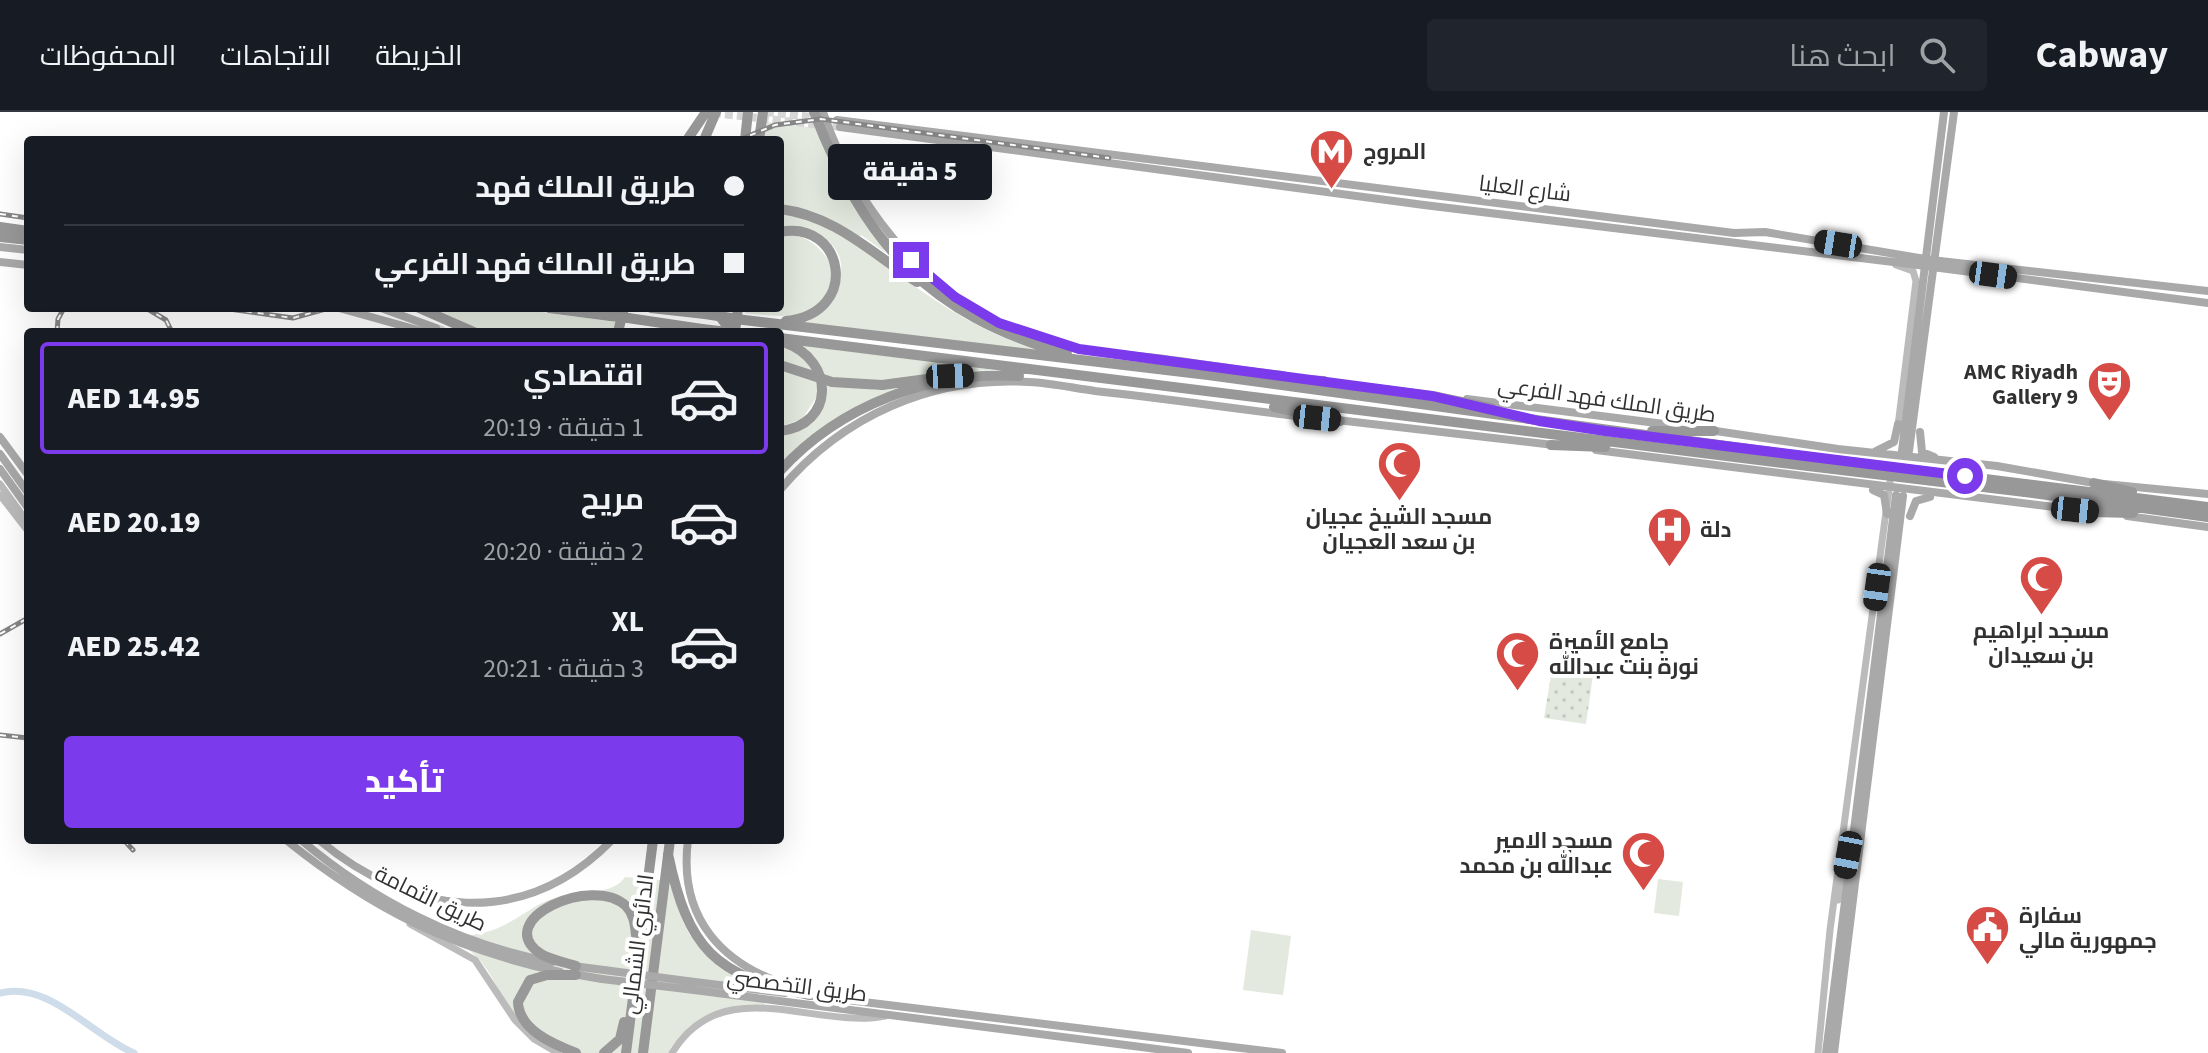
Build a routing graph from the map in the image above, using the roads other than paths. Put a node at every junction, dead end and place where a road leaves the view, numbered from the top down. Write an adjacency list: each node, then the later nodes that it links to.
1 (748, 112): 10 (highway)
2 (763, 112): 11 (highway)
3 (814, 112): 34 (highway)
4 (823, 112): 56 (main road, طريق الملك فهد الفرعي)
5 (1944, 112): 70 (main road)
6 (1954, 112): 70 (main road)
7 (712, 114): 8 (highway); 9 (highway)
8 (691, 136)
9 (705, 136)
10 (745, 136)
11 (760, 136)
12 (784, 210): 34 (highway)
13 (0, 227): 14 (highway)
14 (24, 230)
15 (784, 232): 43 (highway)
16 (1765, 232): 17 (main road, شارع العليا); 21 (main road); 26 (main road, شارع العليا)
17 (1734, 233): 20 (main road); 20 (main road, شارع العليا)
18 (0, 237): 19 (highway)
19 (24, 240)
20 (1735, 245): 21 (main road, شارع العليا)
21 (1762, 246): 24 (main road, شارع العليا)
22 (0, 247): 23 (main road)
23 (24, 249)
24 (1886, 261): 26 (main road, شارع العليا); 61 (main road)
25 (0, 262): 28 (main road)
26 (1918, 262): 27 (main road, شارع العليا, bridge)
27 (1940, 264): 29 (main road, شارع العليا); 32 (main road, شارع العليا)
28 (24, 265)
29 (2118, 281): 30 (main road, شارع العليا); 32 (main road)
30 (2163, 286): 31 (main road, شارع العليا); 33 (main road)
31 (2208, 291)
32 (2115, 292): 33 (main road, شارع العليا)
33 (2161, 297): 35 (main road, شارع العليا)
34 (949, 302): 51 (highway)
35 (2208, 303)
36 (353, 312): 44 (main road)
37 (392, 312): 45 (main road)
38 (428, 312): 46 (highway)
39 (580, 312): 42 (highway, bridge)
40 (710, 312): 48 (highway, bridge)
41 (713, 312): 43 (highway, bridge)
42 (626, 313): 47 (highway, bridge)
43 (748, 320): 51 (highway)
44 (411, 328)
45 (436, 328)
46 (465, 328)
47 (697, 328)
48 (728, 328)
49 (784, 341): 55 (highway)
50 (784, 342): 62 (highway)
51 (1103, 364): 54 (highway)
52 (784, 366): 53 (highway, bridge)
53 (987, 374): 55 (highway); 76 (highway)
54 (1208, 375): 56 (highway); 60 (highway)
55 (1097, 380): 57 (highway)
56 (1324, 381): 58 (main road, طريق الملك فهد الفرعي)
57 (1210, 393): 59 (highway); 69 (highway)
58 (1432, 396): 60 (highway); 64 (main road, طريق الملك فهد الفرعي)
59 (1340, 421): 67 (main road); 83 (main road)
60 (1539, 421): 63 (highway)
61 (1898, 424): 70 (main road); 71 (main road)
62 (784, 430)
63 (1605, 431): 64 (highway); 73 (highway)
64 (1714, 431): 68 (main road, طريق الملك فهد الفرعي)
65 (1920, 432): 74 (main road)
66 (0, 438): 78 (main road)
67 (1551, 445): 69 (highway); 79 (main road)
68 (1838, 449): 71 (main road, طريق الملك فهد الفرعي); 79 (main road)
69 (1686, 451): 73 (highway)
70 (1902, 452): 71 (main road, طريق الملك فهد الفرعي); 74 (main road, طريق الملك فهد الفرعي); 85 (main road)
71 (1867, 453)
72 (0, 454): 84 (main road)
73 (1784, 459): 92 (highway, bridge)
74 (1950, 462): 75 (main road, طريق الملك فهد الفرعي)
75 (1993, 466): 80 (main road, طريق الملك فهد الفرعي); 89 (main road)
76 (784, 467)
77 (0, 469): 90 (main road)
78 (24, 470)
79 (1825, 479): 82 (main road)
80 (2094, 483): 86 (main road, طريق الملك فهد الفرعي); 92 (highway)
81 (0, 484): 96 (main road)
82 (1857, 485): 85 (main road); 94 (main road)
83 (784, 486)
84 (24, 487)
85 (1896, 493): 88 (main road); 94 (main road); 100 (main road); 109 (main road)
86 (2208, 494)
87 (0, 495): 98 (main road)
88 (1943, 496): 89 (main road); 95 (main road)
89 (1990, 499): 93 (main road)
90 (24, 502)
91 (2208, 507): 92 (highway)
92 (2182, 509): 93 (highway); 97 (highway)
93 (2091, 512): 99 (main road)
94 (1887, 514): 111 (main road)
95 (1910, 516)
96 (24, 517)
97 (2208, 517)
98 (24, 526)
99 (2208, 527)
100 (1853, 832): 109 (main road); 111 (main road)
101 (291, 844): 110 (main road, طريق الثمامة)
102 (306, 844): 113 (main road, طريق الثمامة)
103 (325, 844): 104 (main road)
104 (607, 844)
105 (652, 844): 112 (highway, الدائري الشمالي)
106 (669, 844): 108 (highway, الدائري الشمالي)
107 (688, 844): 117 (main road)
108 (668, 854): 116 (highway); 123 (highway, الدائري الشمالي)
109 (1848, 902): 128 (main road); 129 (main road)
110 (407, 922): 113 (main road, طريق التخصصي); 119 (main road)
111 (1830, 930): 127 (main road)
112 (639, 952): 113 (highway); 115 (highway, الدائري الشمالي)
113 (576, 971): 114 (main road, طريق التخصصي, bridge); 120 (highway)
114 (686, 985): 116 (main road, طريق التخصصي); 118 (main road, طريق التخصصي)
115 (633, 993): 121 (highway); 122 (highway, الدائري الشمالي)
116 (810, 995): 117 (main road, طريق التخصصي)
117 (834, 997): 126 (main road, طريق التخصصي)
118 (892, 1015): 124 (main road); 125 (main road, طريق التخصصي)
119 (558, 1053)
120 (576, 1053)
121 (604, 1053)
122 (626, 1053)
123 (643, 1053)
124 (672, 1053)
125 (1188, 1053)
126 (1282, 1053)
127 (1818, 1053)
128 (1826, 1053)
129 (1834, 1053)

